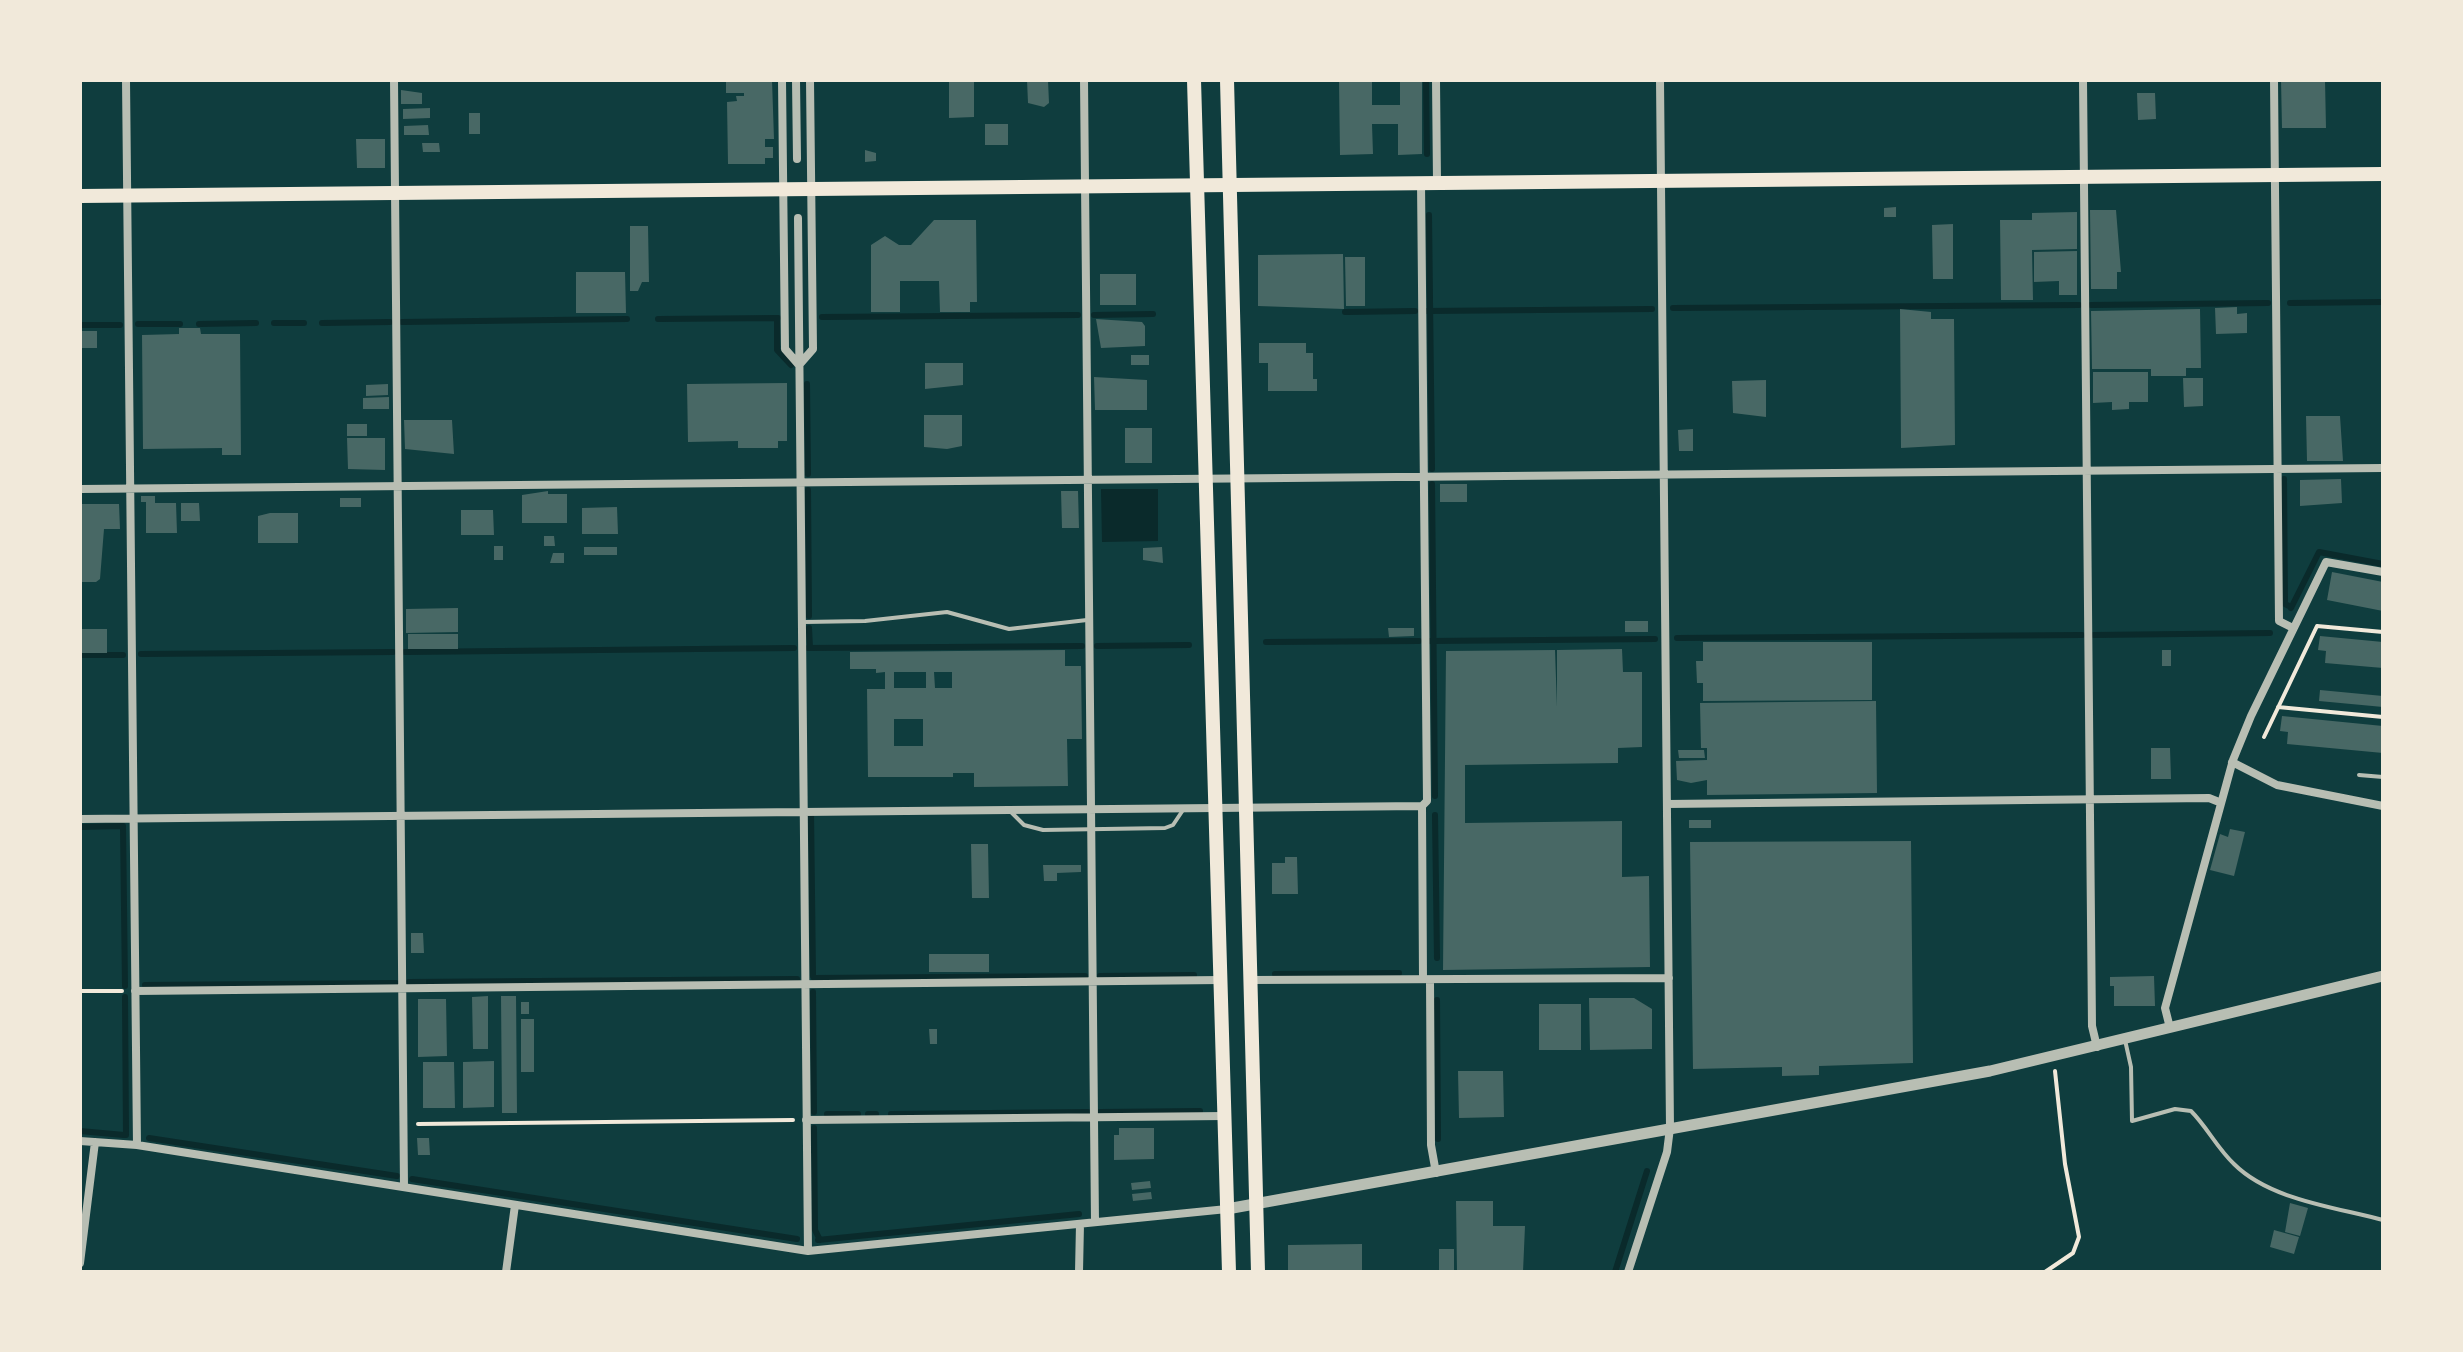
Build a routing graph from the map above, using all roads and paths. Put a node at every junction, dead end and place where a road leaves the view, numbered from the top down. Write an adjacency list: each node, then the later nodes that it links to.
1 (126, 80): 27 (street)
2 (394, 80): 25 (street)
3 (782, 80): 23 (street)
4 (796, 80): 13 (street)
5 (810, 80): 24 (street)
6 (1084, 80): 22 (street)
7 (1194, 80): 21 (main road)
8 (1227, 80): 20 (main road)
9 (1436, 80): 18 (street)
10 (1660, 80): 17 (street)
11 (2083, 80): 16 (street)
12 (2274, 80): 15 (street)
13 (797, 159)
14 (2383, 174): 15 (main road)
15 (2274, 175): 16 (main road); 31 (street)
16 (2083, 176): 17 (main road); 32 (street)
17 (1661, 180): 18 (main road); 33 (street)
18 (1437, 182): 19 (main road)
19 (1421, 183): 20 (main road); 34 (street)
20 (1232, 184): 21 (main road); 36 (main road)
21 (1200, 185): 22 (main road); 35 (main road)
22 (1085, 186): 24 (main road); 37 (street)
23 (783, 189): 24 (main road); 25 (main road); 29 (street)
24 (811, 189): 29 (street)
25 (395, 193): 27 (main road); 39 (street)
26 (80, 196): 27 (main road)
27 (128, 196): 41 (street)
28 (798, 218): 29 (street)
29 (799, 365): 38 (street)
30 (2383, 468): 31 (street)
31 (2277, 469): 32 (street); 45 (street)
32 (2086, 470): 33 (street); 53 (street)
33 (1664, 474): 34 (street); 55 (street)
34 (1423, 477): 36 (street); 56 (street)
35 (1207, 478): 36 (street); 37 (street); 59 (main road)
36 (1237, 478): 60 (main road)
37 (1088, 480): 38 (street); 43 (street)
38 (800, 482): 39 (street); 44 (street)
39 (398, 486): 41 (street); 64 (street)
40 (80, 489): 41 (street)
41 (130, 489): 65 (street)
42 (2383, 572): 45 (street)
43 (1089, 620): 44 (lane); 61 (street)
44 (802, 622): 63 (street)
45 (2293, 628): 50 (street)
46 (2383, 632): 47 (path)
47 (2277, 707): 48 (path); 49 (path)
48 (2383, 717)
49 (2264, 737)
50 (2232, 762): 54 (street); 57 (street)
51 (2359, 775): 52 (lane)
52 (2383, 777)
53 (2089, 799): 54 (street); 55 (street); 80 (street)
54 (2219, 802): 78 (street)
55 (1667, 804): 69 (street)
56 (1422, 806): 60 (street); 72 (street)
57 (2383, 806)
58 (1184, 808): 59 (street); 61 (street); 67 (lane)
59 (1216, 808): 60 (street); 70 (main road)
60 (1246, 808): 71 (main road)
61 (1091, 809): 62 (street); 67 (street)
62 (1009, 810): 63 (street); 67 (lane)
63 (803, 812): 64 (street); 74 (street)
64 (401, 816): 65 (street); 75 (street)
65 (134, 818): 66 (street); 77 (street)
66 (80, 819)
67 (1091, 829): 73 (street)
68 (2383, 976): 78 (street)
69 (1669, 978): 72 (street); 86 (street)
70 (1221, 980): 73 (street); 82 (main road)
71 (1251, 980): 72 (street); 93 (main road)
72 (1427, 980): 90 (street)
73 (1092, 982): 74 (street); 83 (street)
74 (805, 984): 75 (street); 84 (street)
75 (402, 988): 77 (street); 85 (street)
76 (80, 991): 77 (path)
77 (135, 991): 89 (street)
78 (2170, 1028): 79 (street)
79 (2125, 1040): 80 (street); 95 (lane)
80 (2097, 1047): 81 (street)
81 (2052, 1057): 86 (street); 105 (path)
82 (1225, 1116): 83 (street); 94 (main road)
83 (1094, 1118): 84 (street); 96 (street)
84 (806, 1120): 85 (path); 98 (street)
85 (404, 1124): 91 (street)
86 (1670, 1128): 90 (street); 104 (street)
87 (80, 1141): 88 (street)
88 (95, 1142): 89 (street); 99 (street)
89 (137, 1145): 91 (street)
90 (1436, 1174): 93 (street)
91 (404, 1187): 92 (street)
92 (515, 1205): 98 (street); 100 (street)
93 (1256, 1206): 94 (street); 103 (main road)
94 (1227, 1209): 96 (street); 102 (main road)
95 (2383, 1220)
96 (1095, 1222): 97 (street)
97 (1080, 1224): 98 (street); 101 (street)
98 (808, 1251)
99 (80, 1263)
100 (506, 1272)
101 (1079, 1272)
102 (1229, 1272)
103 (1258, 1272)
104 (1628, 1272)
105 (2045, 1272)

